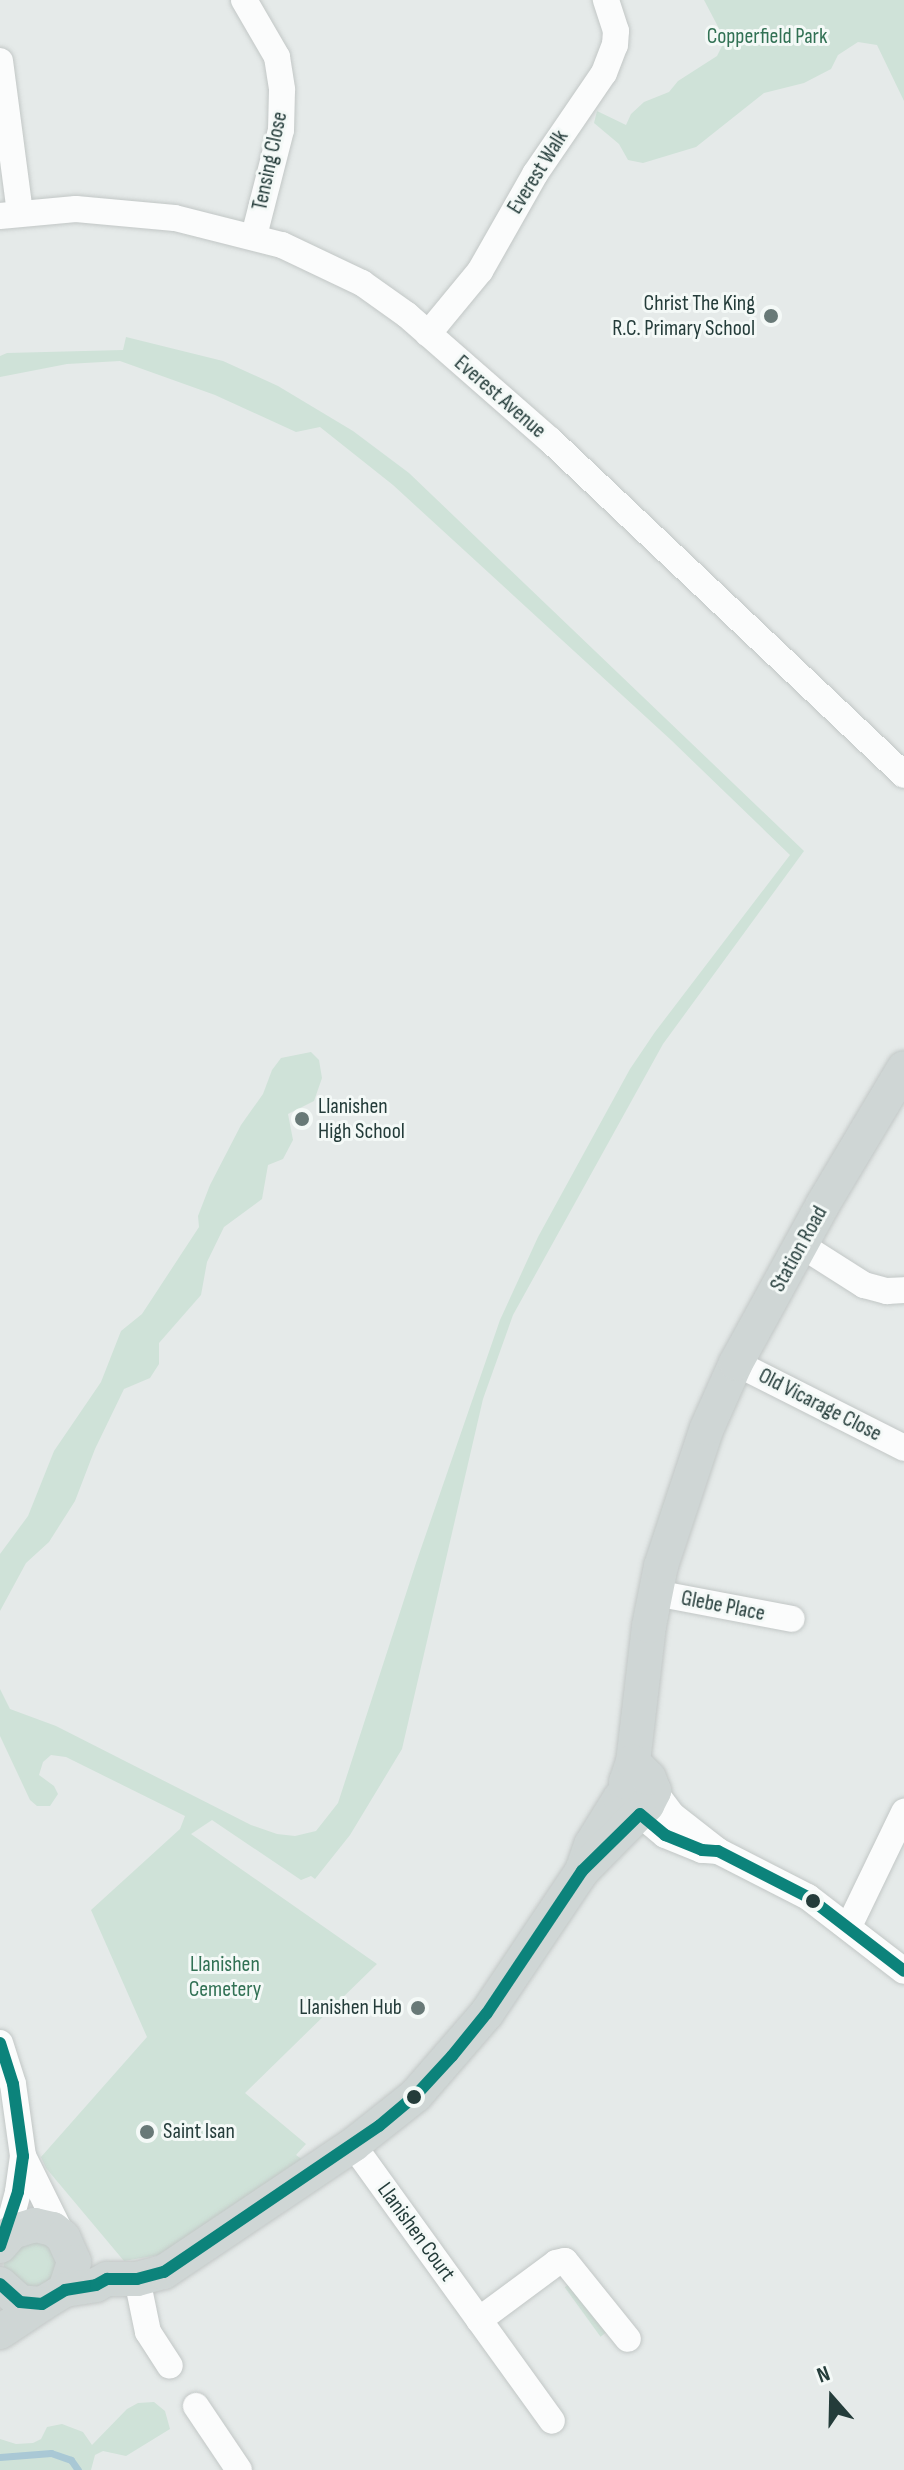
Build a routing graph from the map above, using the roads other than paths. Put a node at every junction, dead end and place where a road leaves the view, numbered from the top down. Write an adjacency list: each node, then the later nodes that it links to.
1 (244, 0): 5 (street, Tensing Close)
2 (606, 0): 6 (street, Everest Walk)
3 (0, 61): 4 (street)
4 (10, 215): 5 (street, Everest Avenue)
5 (254, 236): 6 (street, Everest Avenue)
6 (428, 334): 7 (street, Everest Avenue)
7 (904, 775)
8 (904, 1068): 9 (main road, Station Road)
9 (801, 1245): 10 (street); 11 (main road, Station Road)
10 (904, 1290)
11 (736, 1363): 12 (street, Old Vicarage Close); 13 (main road, Station Road)
12 (904, 1448)
13 (655, 1593): 14 (street, Glebe Place); 15 (main road, Station Road)
14 (792, 1619)
15 (639, 1790): 17 (street); 20 (main road, Station Road)
16 (904, 1812): 17 (street)
17 (849, 1926): 18 (street)
18 (904, 1971)
19 (0, 2043): 21 (street)
20 (353, 2145): 24 (main road, Station Road); 27 (street, Llanishen Court)
21 (23, 2156): 22 (street); 23 (street)
22 (3, 2242): 23 (main road)
23 (67, 2243): 24 (main road); 26 (main road)
24 (122, 2279): 26 (main road, Station Road); 30 (street)
25 (0, 2284): 26 (main road)
26 (54, 2297): 28 (main road)
27 (479, 2320): 29 (street); 32 (street, Llanishen Court)
28 (0, 2332)
29 (628, 2339)
30 (170, 2366)
31 (196, 2406): 33 (street)
32 (552, 2421)
33 (239, 2470)

